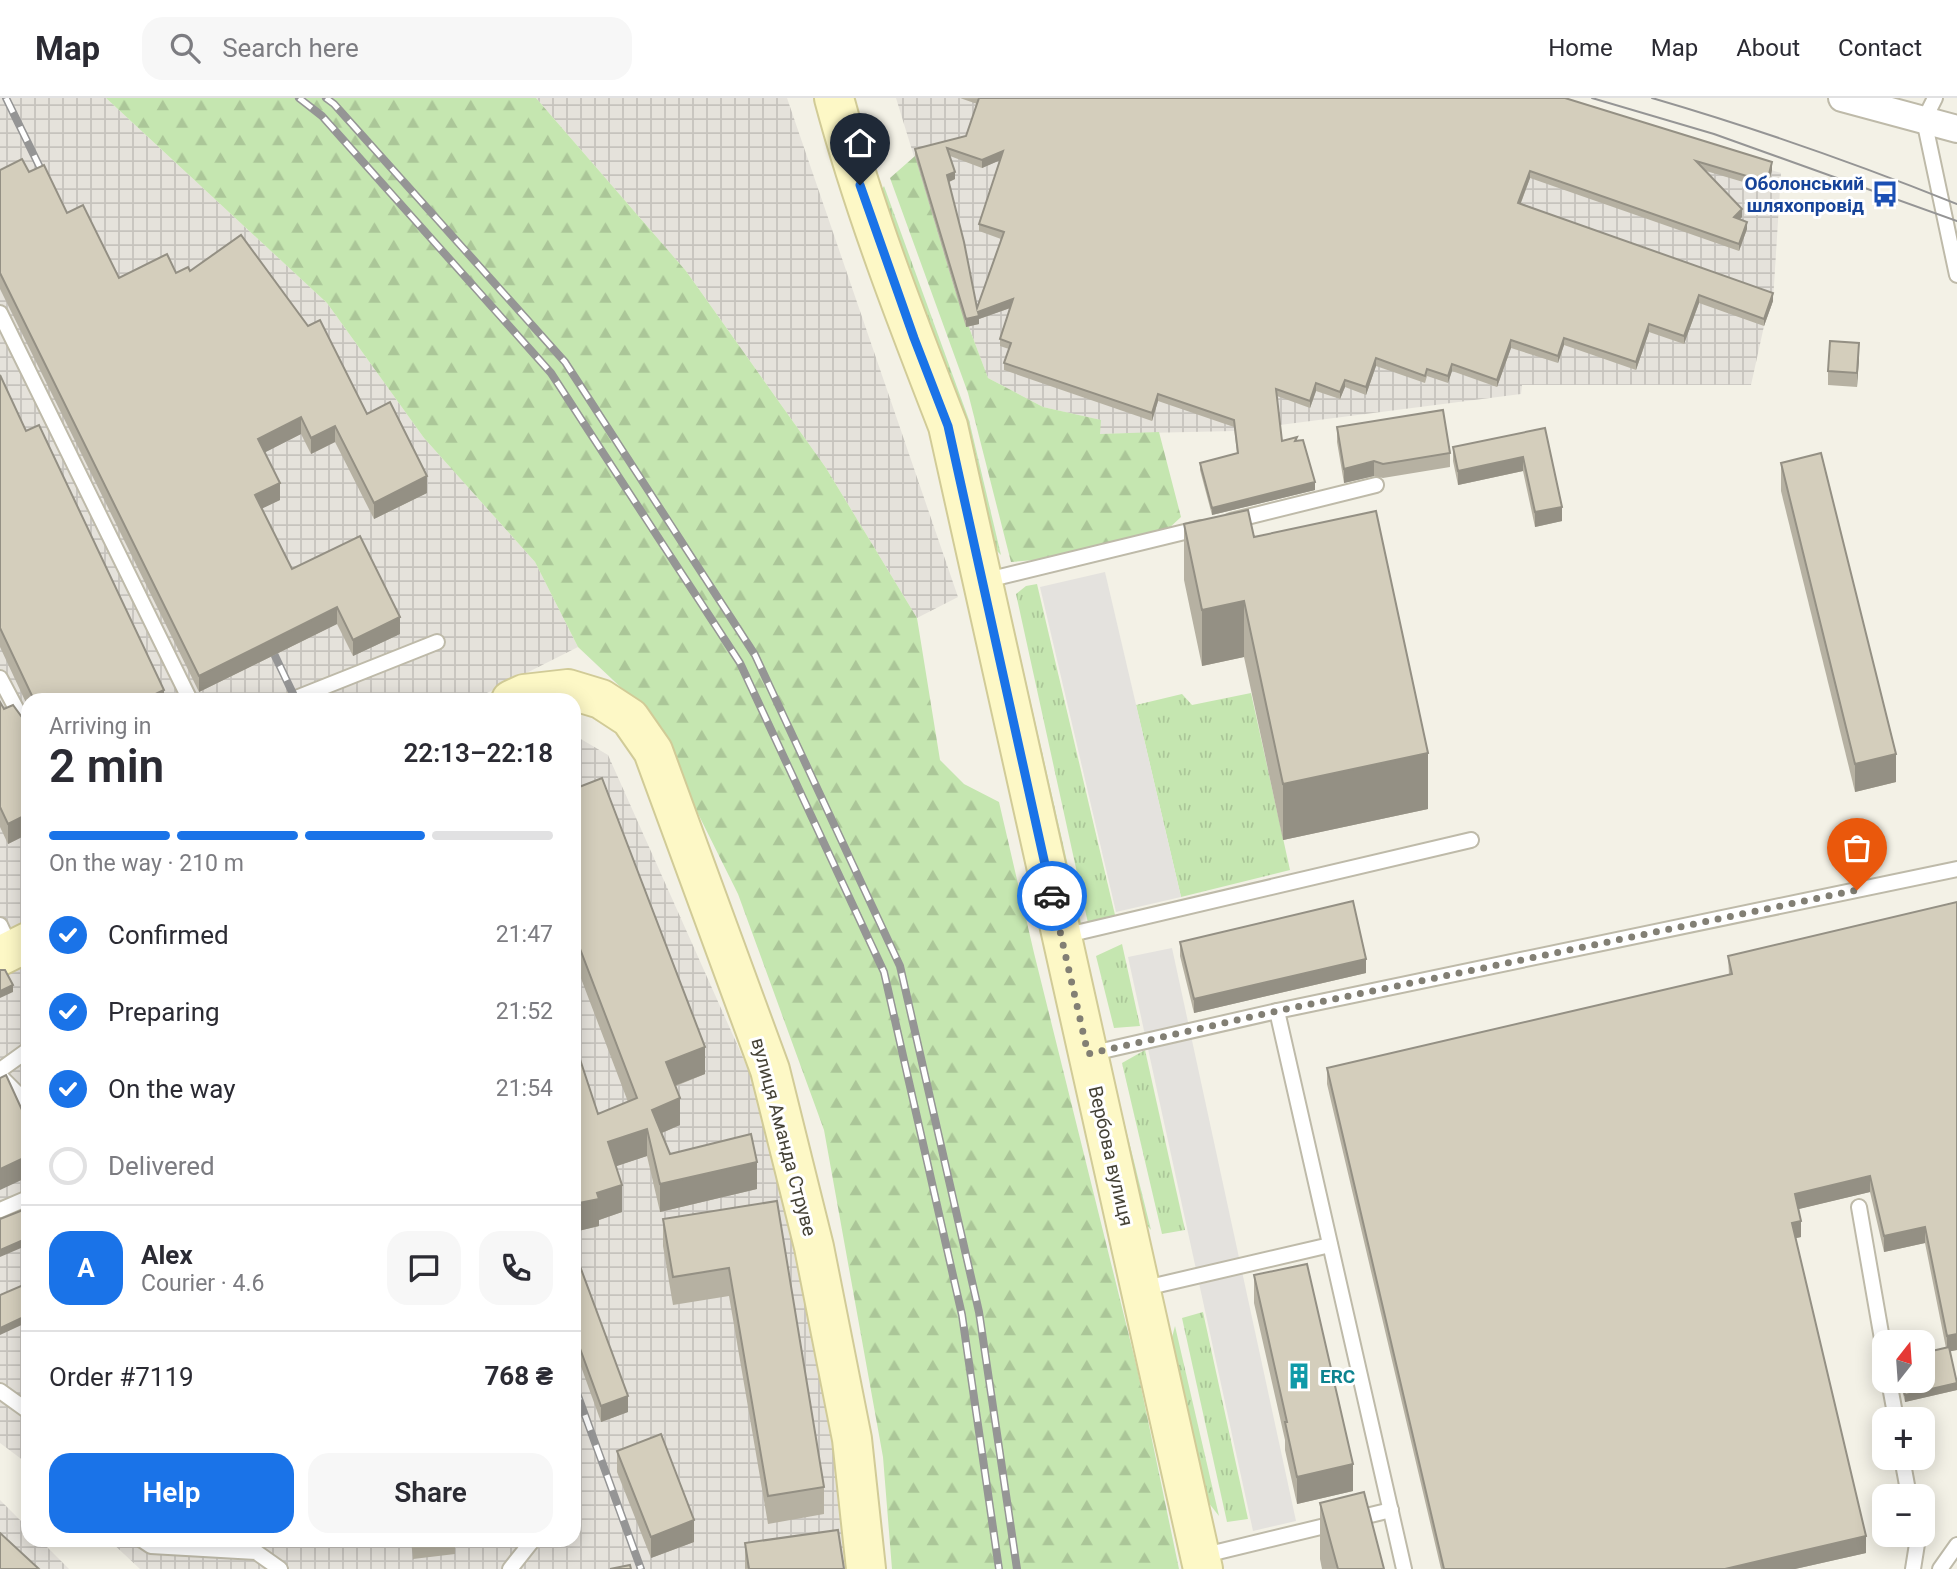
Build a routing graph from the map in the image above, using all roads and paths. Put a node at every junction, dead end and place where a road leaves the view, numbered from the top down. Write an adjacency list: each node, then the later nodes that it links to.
1 (834, 98): 8 (main road, Вербова вулиця)
2 (1842, 98): 3 (street)
3 (1929, 109): 4 (street); 5 (lane)
4 (1957, 129)
5 (1957, 275)
6 (0, 313): 11 (lane)
7 (1376, 485): 8 (lane)
8 (982, 582): 17 (main road, Вербова вулиця)
9 (437, 642): 12 (lane)
10 (0, 678): 14 (lane)
11 (187, 693)
12 (309, 693)
13 (531, 693): 40 (main road, вулиця Аманда Струве)
14 (21, 718)
15 (1471, 840): 17 (lane)
16 (1957, 869): 18 (lane)
17 (1062, 936): 19 (main road, Вербова вулиця)
18 (1277, 1011): 19 (lane); 27 (lane)
19 (1088, 1054): 28 (main road, Вербова вулиця)
20 (21, 1055): 21 (lane)
21 (0, 1070)
22 (0, 1076): 23 (lane)
23 (21, 1097)
24 (21, 1201): 26 (lane)
25 (1859, 1207): 29 (lane)
26 (0, 1210)
27 (1330, 1245): 28 (lane); 32 (lane)
28 (1140, 1289): 37 (main road, Вербова вулиця)
29 (1880, 1330)
30 (0, 1391): 31 (lane)
31 (21, 1406)
32 (1391, 1510): 37 (lane); 41 (lane)
33 (1957, 1545): 43 (lane)
34 (168, 1547): 38 (lane)
35 (527, 1547): 39 (lane)
36 (1917, 1547): 42 (lane)
37 (1201, 1563)
38 (280, 1569)
39 (510, 1569)
40 (866, 1569)
41 (1404, 1569)
42 (1913, 1569)
43 (1940, 1569)

